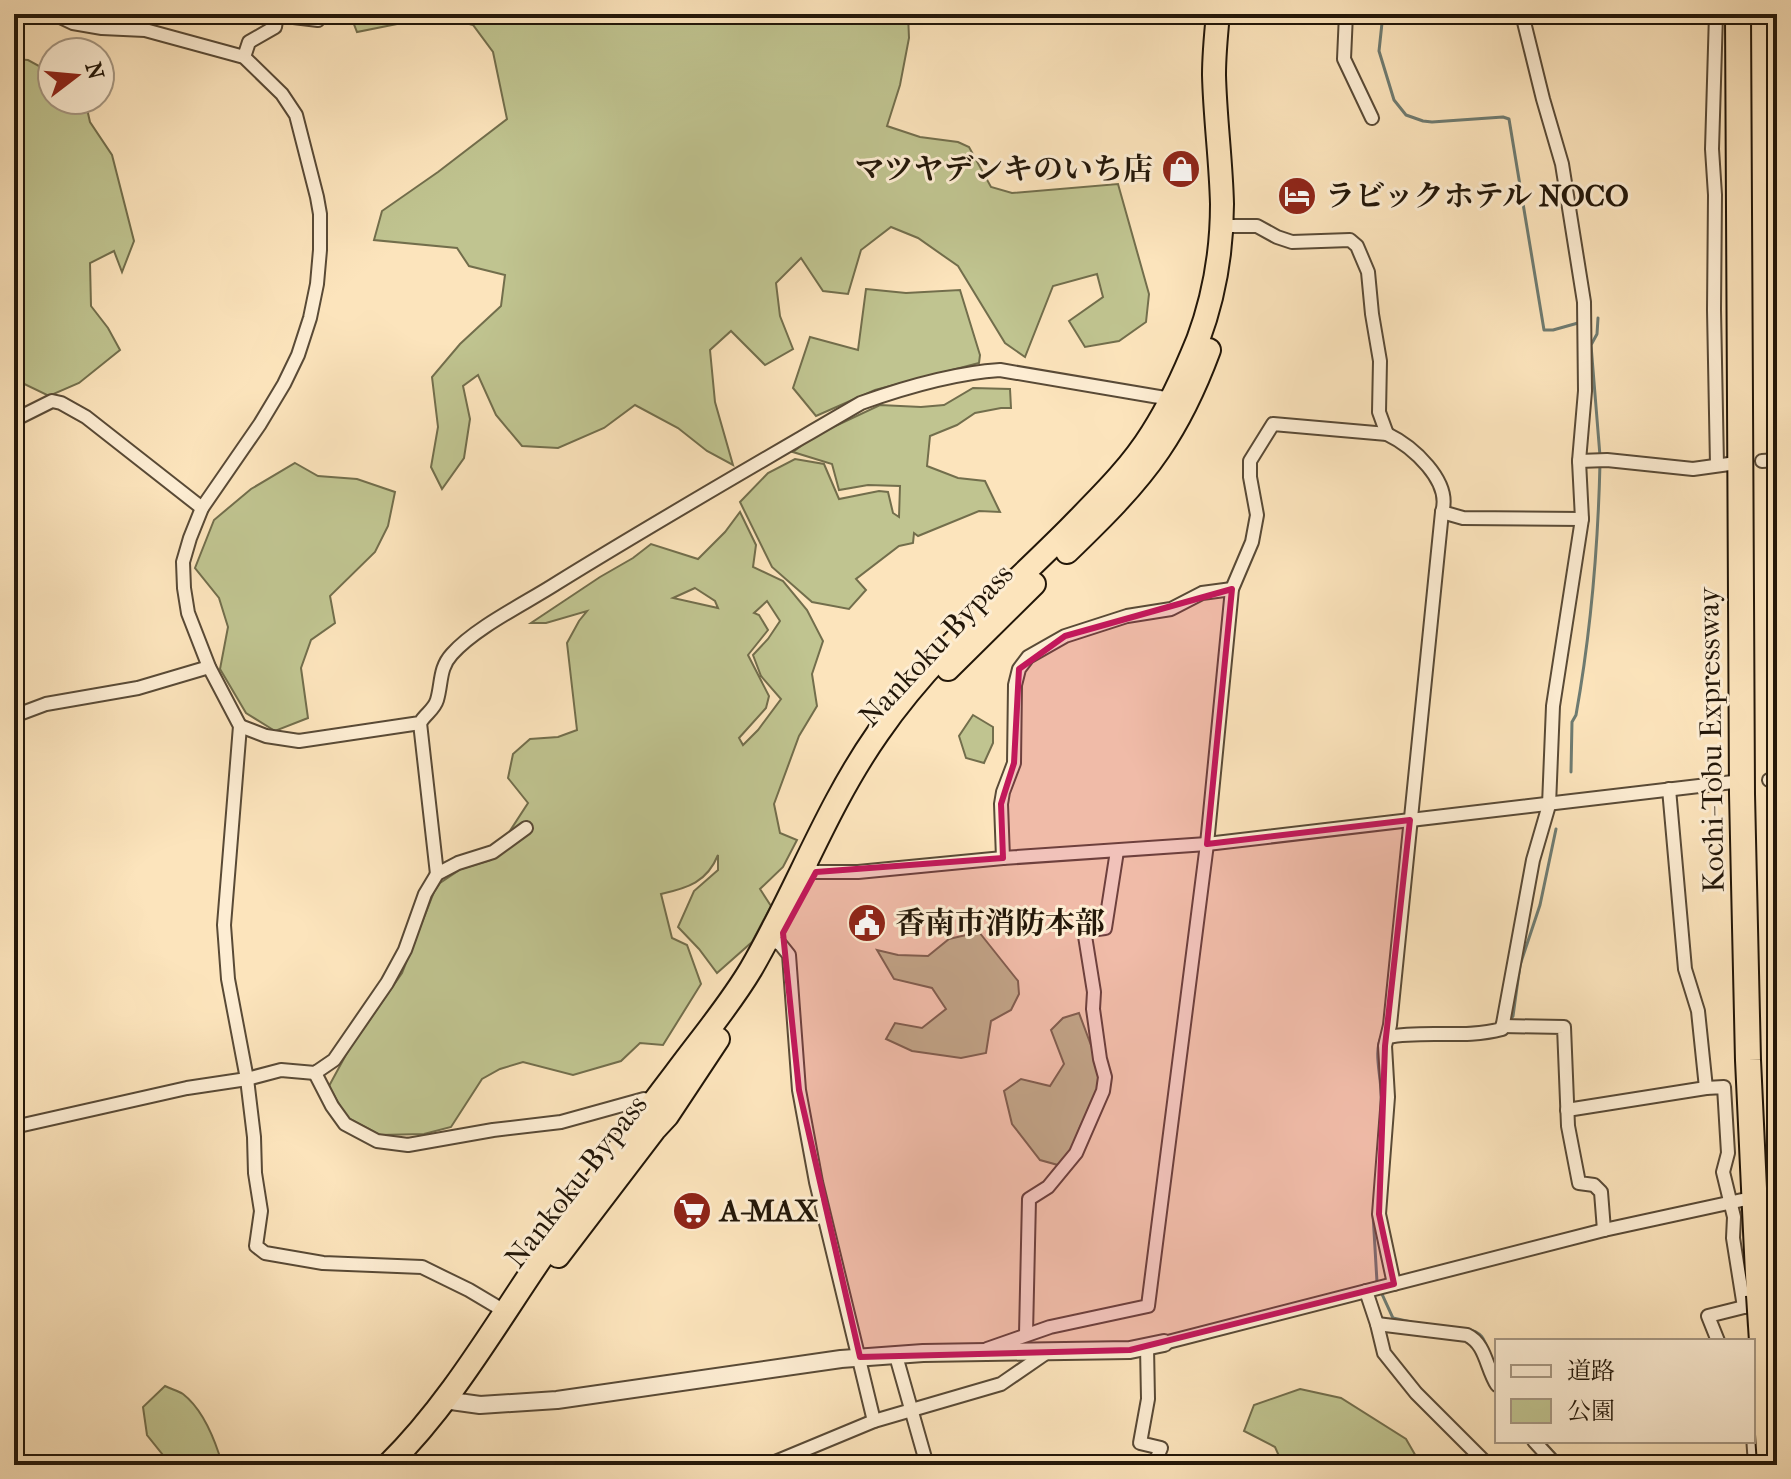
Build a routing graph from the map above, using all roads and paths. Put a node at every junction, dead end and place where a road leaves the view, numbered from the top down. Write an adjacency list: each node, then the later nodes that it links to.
1 (54, 14): 9 (street)
2 (320, 14): 9 (street)
3 (1271, 14): 8 (street)
4 (1346, 14): 10 (street)
5 (1522, 14): 16 (street)
6 (1716, 14): 16 (street)
7 (1738, 14): 49 (highway, Kochi-Tobu Expressway)
8 (1227, 15): 11 (highway, Nankoku Bypass)
9 (244, 57): 18 (street)
10 (1372, 118)
11 (1229, 226): 12 (highway, Nankoku Bypass); 14 (street); 34 (highway, Nankoku Bypass)
12 (1171, 399): 24 (street); 34 (highway, Nankoku Bypass)
13 (14, 420): 18 (street)
14 (1387, 434): 19 (street); 21 (street)
15 (1777, 460): 17 (street)
16 (1579, 461): 20 (street)
17 (1762, 461)
18 (202, 508): 22 (street)
19 (1442, 512): 20 (street); 29 (street)
20 (1582, 519): 28 (street)
21 (1232, 589): 31 (street); 33 (street)
22 (209, 667): 23 (street); 25 (street)
23 (14, 716)
24 (420, 723): 25 (street); 35 (street)
25 (240, 726): 40 (street)
26 (1733, 782): 27 (street)
27 (1669, 789): 28 (street); 41 (street)
28 (1549, 805): 29 (street); 37 (street)
29 (1410, 820): 31 (street); 38 (street)
30 (526, 828): 35 (street)
31 (1207, 844): 32 (street); 52 (street)
32 (1117, 851): 33 (street); 52 (street)
33 (1003, 858): 34 (street)
34 (809, 869): 36 (highway, Nankoku Bypass)
35 (437, 874): 39 (street)
36 (775, 941): 42 (highway, Nankoku Bypass); 59 (street)
37 (1502, 1026): 38 (street); 43 (street)
38 (1389, 1031): 47 (street)
39 (315, 1073): 40 (street); 42 (street)
40 (247, 1079): 44 (street); 50 (street)
41 (1706, 1088): 43 (street); 45 (street)
42 (660, 1109): 50 (highway, Nankoku Bypass)
43 (1567, 1110): 46 (street)
44 (14, 1127)
45 (1736, 1202): 46 (street); 49 (street)
46 (1604, 1230): 47 (street)
47 (1394, 1284): 48 (street)
48 (1366, 1291): 51 (street); 54 (street)
49 (1760, 1301): 53 (street); 75 (highway, Kochi-Tobu Expressway, bridge)
50 (506, 1312): 61 (highway, Nankoku Bypass)
51 (1377, 1324): 60 (street); 72 (street)
52 (1026, 1334): 57 (street)
53 (1717, 1339)
54 (1164, 1343): 55 (street)
55 (1147, 1347): 56 (street); 71 (street)
56 (1049, 1351): 57 (street); 62 (street)
57 (980, 1352): 58 (street)
58 (896, 1356): 59 (street); 62 (street)
59 (860, 1357): 61 (street); 63 (street)
60 (1495, 1381)
61 (444, 1400): 68 (highway, Nankoku Bypass)
62 (911, 1409): 63 (street); 70 (street)
63 (874, 1421): 69 (street)
64 (1536, 1443): 73 (street)
65 (1753, 1443): 74 (street)
66 (14, 1446): 67 (street)
67 (20, 1465)
68 (388, 1465)
69 (768, 1465)
70 (927, 1465)
71 (1154, 1465)
72 (1488, 1465)
73 (1556, 1465)
74 (1755, 1465)
75 (1770, 1465)

